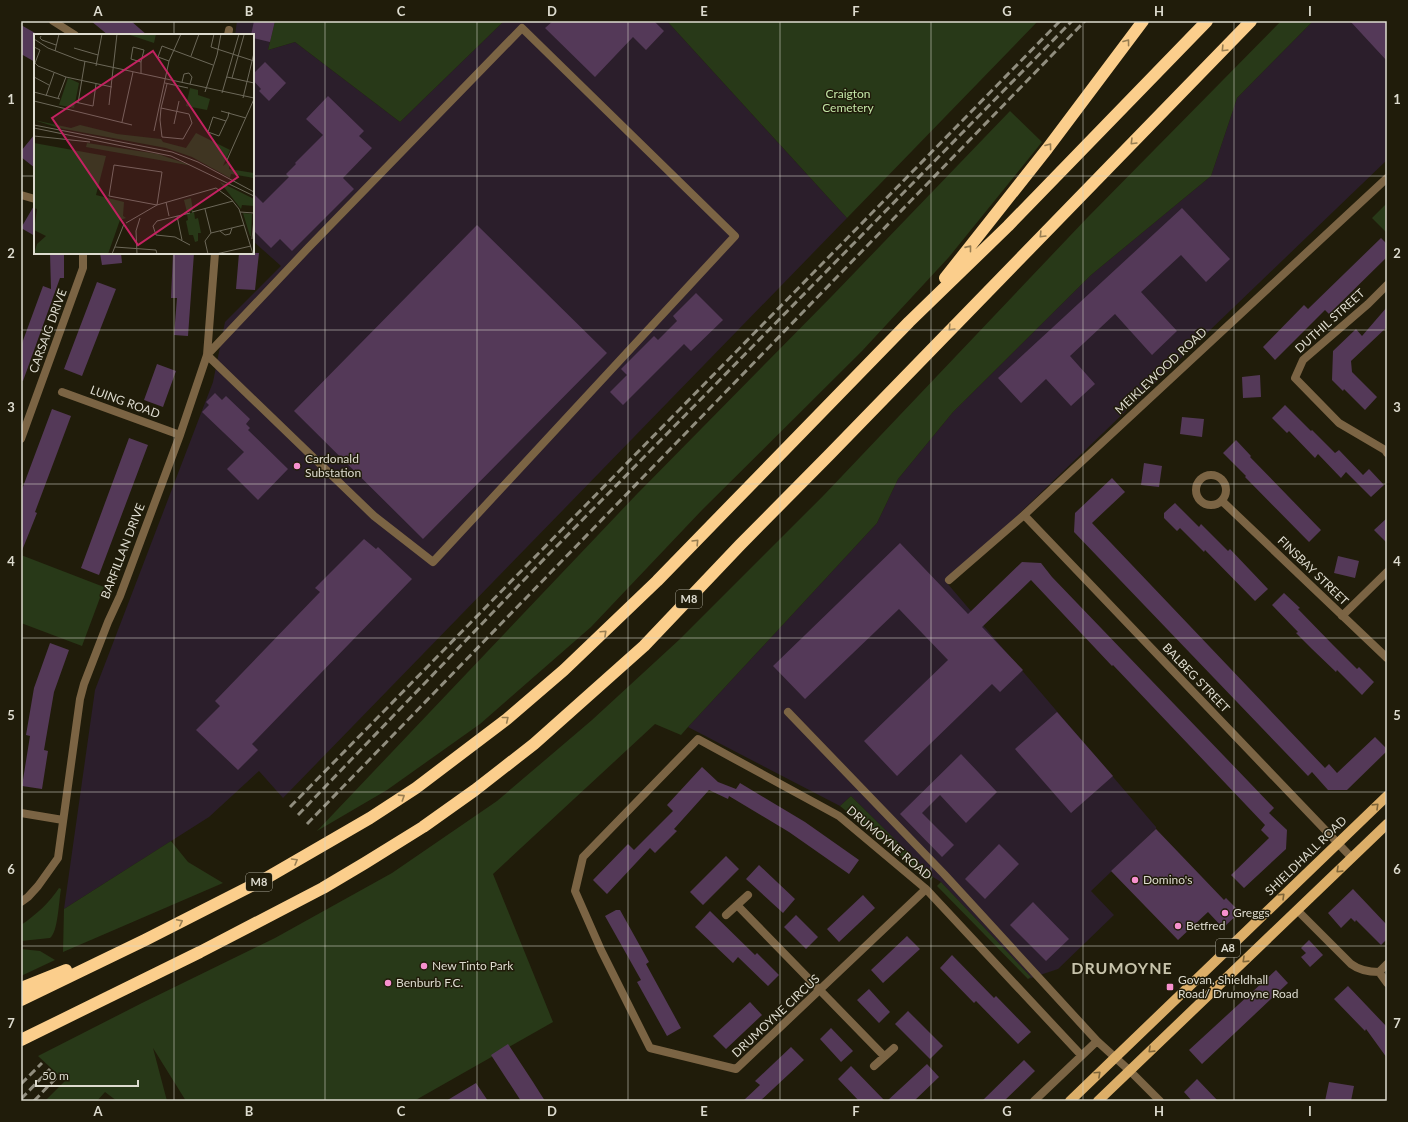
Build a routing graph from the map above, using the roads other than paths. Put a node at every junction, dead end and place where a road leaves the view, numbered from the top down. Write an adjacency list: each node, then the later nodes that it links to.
1 (53, 21): 5 (street)
2 (1143, 21): 12 (highway, one-way to 2)
3 (1207, 21): 12 (highway, M8)
4 (1251, 21): 45 (highway, M8, one-way to 45)
5 (73, 34)
6 (1387, 178): 19 (street, MEIKLEWOOD ROAD)
7 (21, 195): 8 (street)
8 (34, 199)
9 (83, 254): 16 (street, CARSAIG DRIVE)
10 (215, 254): 13 (street, BARFILLAN DRIVE)
11 (1387, 285): 17 (street, DUTHIL STREET)
12 (909, 322): 38 (highway, M8, one-way to 12)
13 (208, 355): 13 (street); 15 (street, BARFILLAN DRIVE)
14 (62, 392): 15 (street, LUING ROAD)
15 (180, 435): 27 (street, BARFILLAN DRIVE)
16 (21, 439)
17 (1387, 453)
18 (1222, 502): 22 (street, FINSBAY STREET)
19 (1024, 515): 21 (street, MEIKLEWOOD ROAD); 29 (street, BALBEG STREET)
20 (1387, 572): 22 (street)
21 (949, 580)
22 (1342, 616): 23 (street, FINSBAY STREET)
23 (1387, 658)
24 (788, 712): 46 (street, DRUMOYNE ROAD)
25 (1387, 796): 29 (main road, SHIELDHALL ROAD / A8, one-way to 25)
26 (21, 813): 27 (street)
27 (64, 820): 34 (street, BARFILLAN DRIVE)
28 (1387, 824): 31 (main road, A8)
29 (1337, 843): 31 (street, BALBEG STREET); 50 (main road, SHIELDHALL ROAD / A8, one-way to 29)
30 (583, 857): 32 (street, DRUMOYNE ROAD); 43 (street, DRUMOYNE CIRCUS)
31 (1352, 858): 36 (main road, A8, one-way to 36)
32 (926, 889): 43 (street, DRUMOYNE CIRCUS); 48 (street, DRUMOYNE ROAD)
33 (748, 895): 35 (street)
34 (21, 902)
35 (737, 905): 37 (street); 43 (street)
36 (1297, 910): 40 (street); 52 (main road, A8, one-way to 52)
37 (726, 915)
38 (145, 940): 42 (highway); 44 (highway, M8)
39 (1387, 964): 40 (street)
40 (1379, 972): 41 (street)
41 (1387, 983)
42 (21, 988)
43 (821, 990): 49 (street)
44 (21, 1000)
45 (21, 1040)
46 (1097, 1041): 48 (street); 50 (street, DRUMOYNE ROAD)
47 (894, 1048): 49 (street)
48 (1081, 1055): 53 (street)
49 (884, 1056): 51 (street)
50 (1116, 1058): 52 (street, DRUMOYNE ROAD); 54 (main road, SHIELDHALL ROAD / A8, one-way to 50)
51 (874, 1066)
52 (1130, 1071): 55 (main road, A8); 56 (street, DRUMOYNE ROAD)
53 (1034, 1101)
54 (1070, 1101)
55 (1098, 1101)
56 (1160, 1101)

